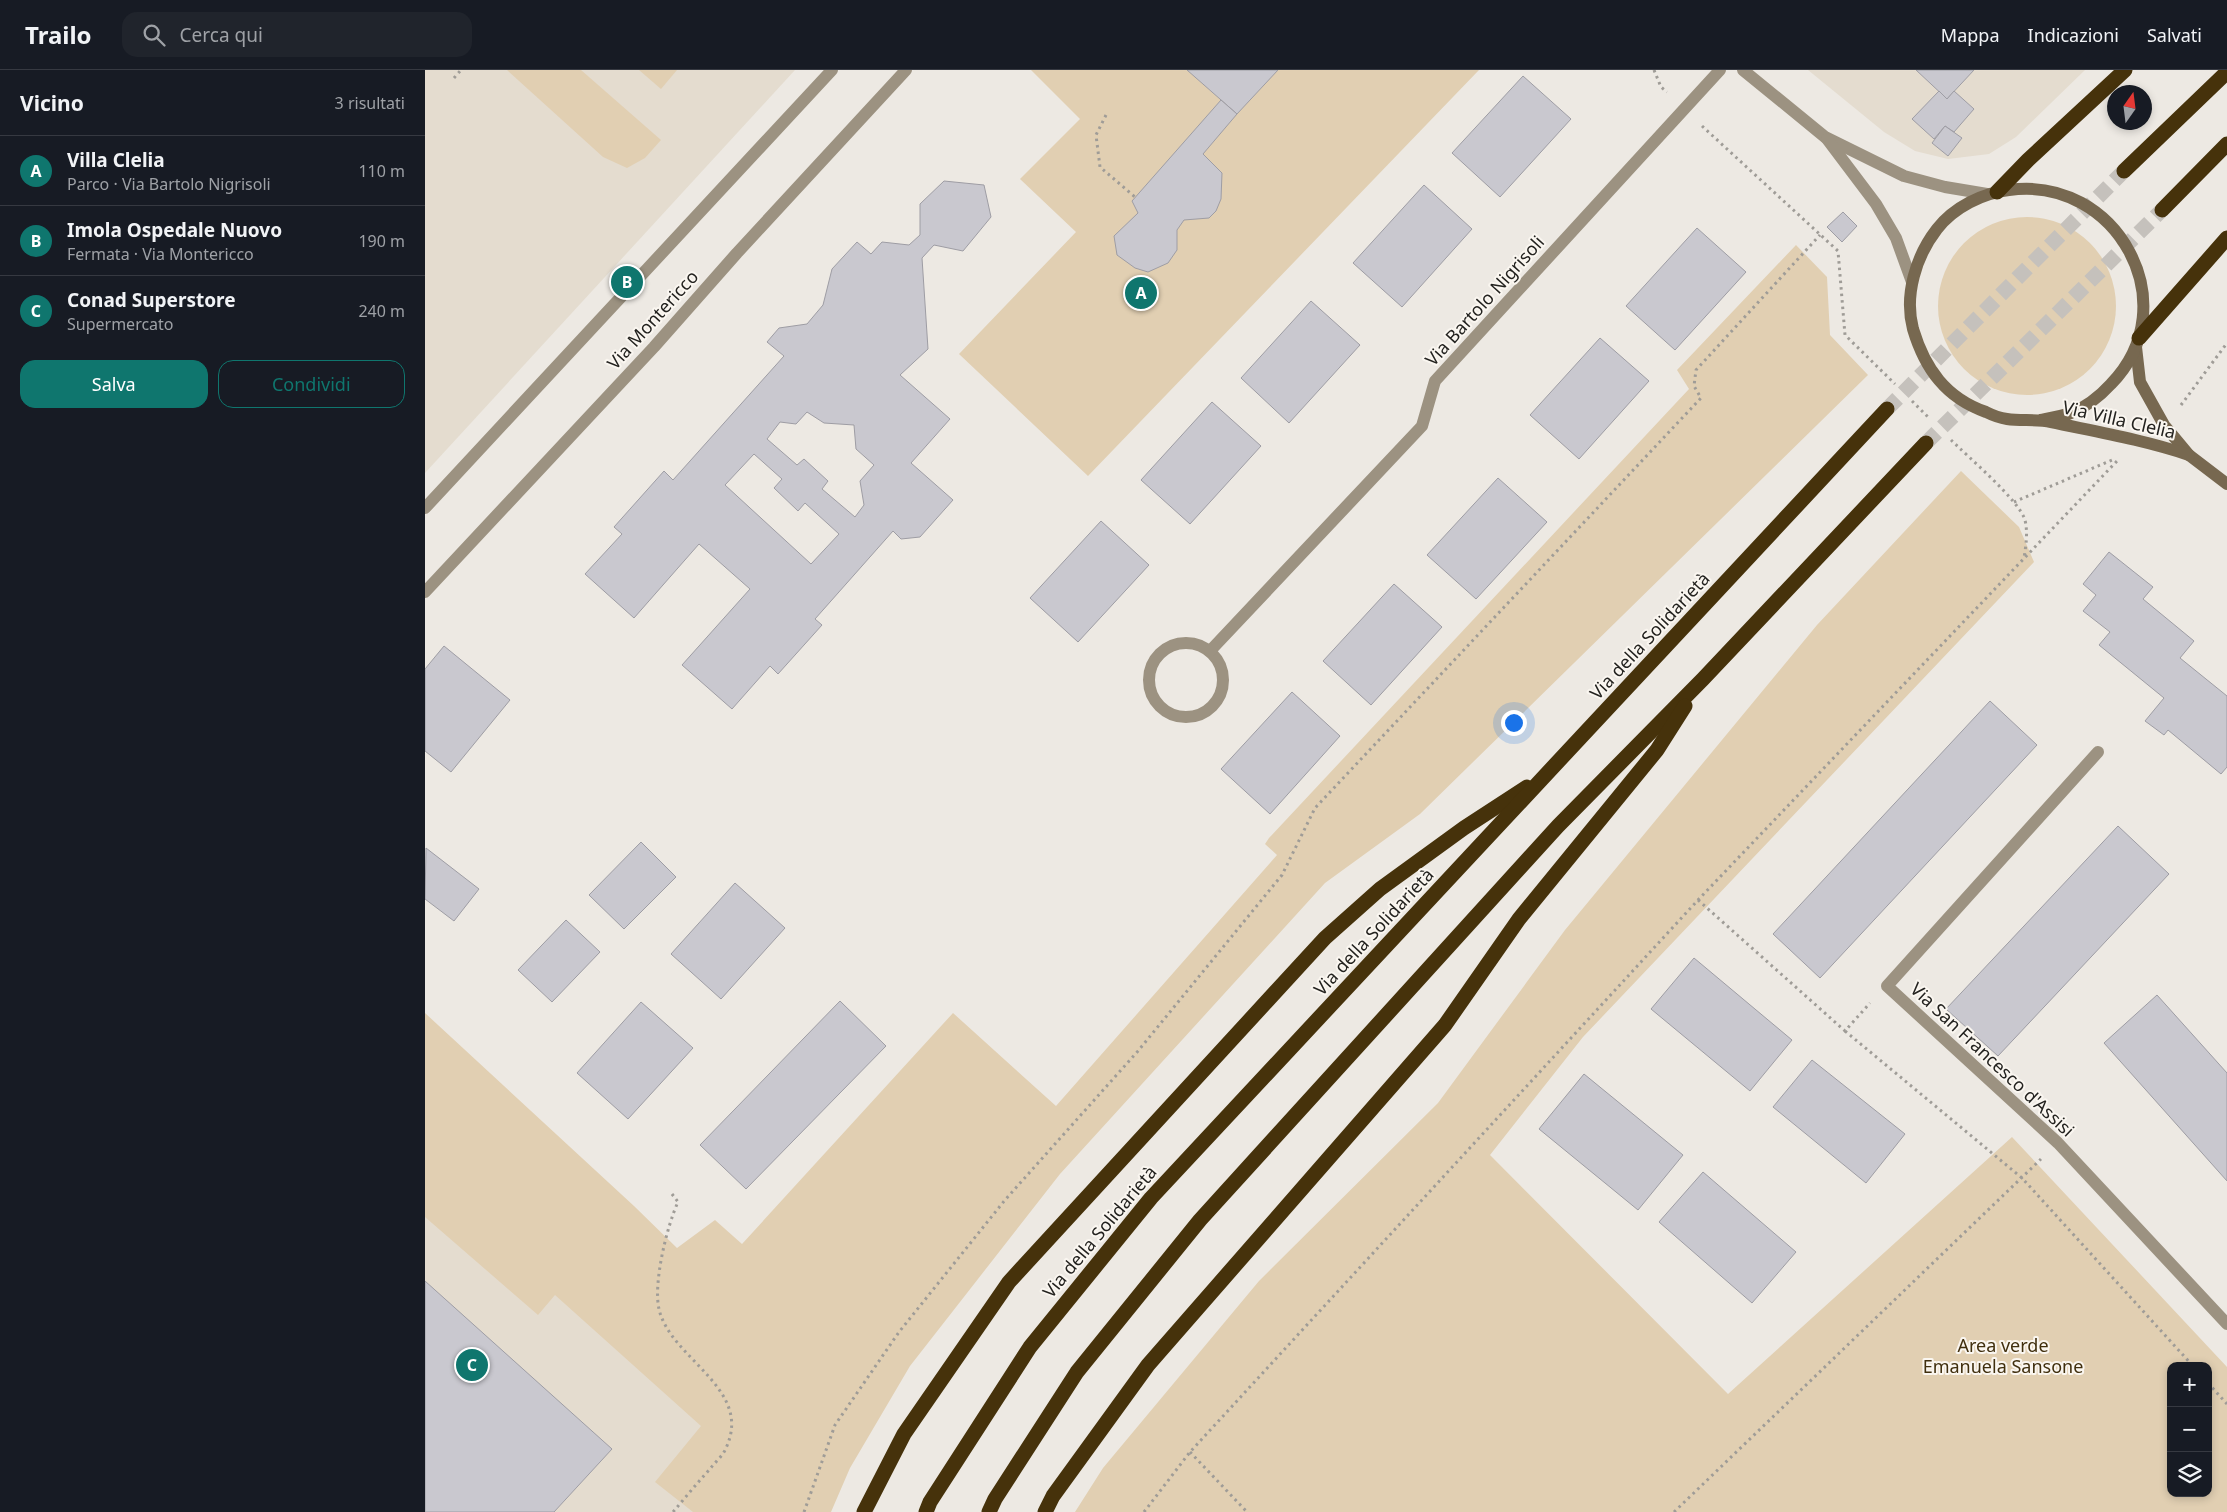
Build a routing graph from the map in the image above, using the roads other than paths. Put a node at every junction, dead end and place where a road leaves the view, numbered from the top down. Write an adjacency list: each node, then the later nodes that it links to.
1 (833, 70): 20 (street)
2 (906, 70): 21 (street, Via Montericco)
3 (1720, 70): 22 (street, Via Bartolo Nigrisoli)
4 (1743, 70): 7 (street, Via Villa Clelia)
5 (2125, 70): 10 (highway)
6 (2227, 72): 9 (highway)
7 (1825, 137): 10 (street, Via Villa Clelia); 13 (street, Via Villa Clelia)
8 (2227, 144): 11 (highway)
9 (2124, 171)
10 (1992, 193): 13 (street, Via Villa Clelia); 14 (street, Via Villa Clelia)
11 (2162, 210)
12 (2227, 238): 14 (highway)
13 (1912, 282): 16 (street, Via Villa Clelia)
14 (2137, 342): 16 (street, Via Villa Clelia); 18 (street, Via Villa Clelia)
15 (1887, 409): 25 (highway, Via della Solidarietà)
16 (2041, 420): 18 (street, Via Villa Clelia)
17 (1927, 443): 23 (highway)
18 (2189, 455): 19 (street, Via Villa Clelia)
19 (2227, 484)
20 (425, 508)
21 (425, 592)
22 (1209, 651): 22 (street)
23 (1703, 680): 29 (highway); 30 (highway)
24 (2098, 752): 26 (street, Via San Francesco d'Assisi)
25 (1547, 774): 27 (highway); 28 (highway, Via della Solidarietà)
26 (2227, 1324)
27 (865, 1512)
28 (926, 1512)
29 (989, 1512)
30 (1045, 1512)

